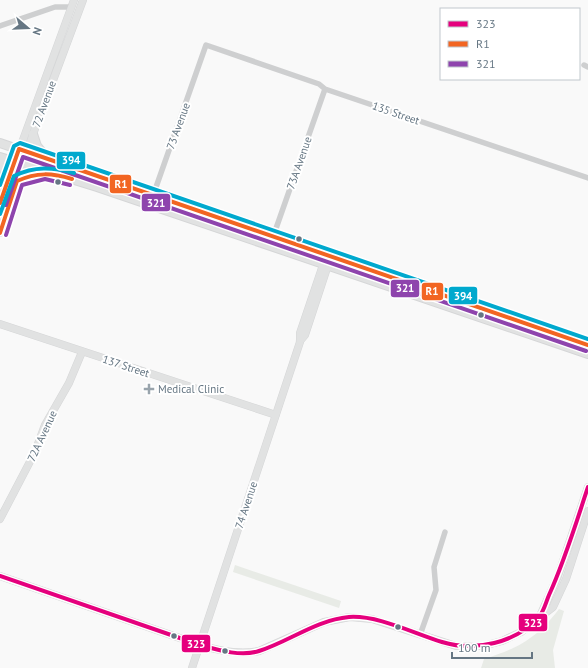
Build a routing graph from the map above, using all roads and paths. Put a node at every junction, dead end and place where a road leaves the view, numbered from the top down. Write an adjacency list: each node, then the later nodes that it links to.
1 (83, 0): 6 (main road, 72 Avenue)
2 (72, 4): 3 (street); 8 (main road, 72 Avenue)
3 (0, 26)
4 (206, 45): 5 (street, 135 Street); 18 (street, 73 Avenue)
5 (325, 89): 15 (street, 135 Street); 23 (street, 73A Avenue)
6 (33, 134): 9 (main road, 72 Avenue); 11 (main road)
7 (0, 143): 8 (main road)
8 (19, 149): 9 (main road); 12 (main road, 72 Avenue)
9 (27, 152): 11 (main road); 13 (main road, 72 Avenue)
10 (0, 158): 12 (main road); 16 (main road)
11 (50, 159): 18 (main road)
12 (14, 161): 13 (main road); 16 (main road, 72 Avenue)
13 (23, 164): 14 (main road); 17 (main road, 72 Avenue)
14 (49, 172): 17 (main road); 20 (main road)
15 (588, 178)
16 (8, 180): 19 (main road, 72 Avenue)
17 (18, 181): 22 (main road, 72 Avenue)
18 (152, 196): 20 (street, 73 Avenue); 23 (main road)
19 (0, 203)
20 (148, 205): 21 (main road)
21 (210, 226): 23 (main road); 25 (main road)
22 (0, 233)
23 (273, 237): 24 (main road)
24 (329, 256): 25 (main road, 74 Avenue); 27 (main road)
25 (326, 265): 29 (main road); 30 (main road, 74 Avenue)
26 (0, 324): 28 (main road, 137 Street)
27 (588, 345)
28 (82, 352): 30 (main road, 137 Street); 33 (main road, 72A Avenue)
29 (588, 354)
30 (276, 415): 40 (main road, 74 Avenue)
31 (588, 487): 34 (main road)
32 (588, 511): 37 (main road)
33 (0, 519)
34 (573, 531): 37 (main road); 38 (main road)
35 (445, 532): 39 (street)
36 (0, 576): 40 (main road)
37 (561, 592): 38 (main road)
38 (540, 616): 39 (main road)
39 (420, 635): 40 (main road)
40 (200, 645): 41 (main road, 74 Avenue)
41 (192, 668)

